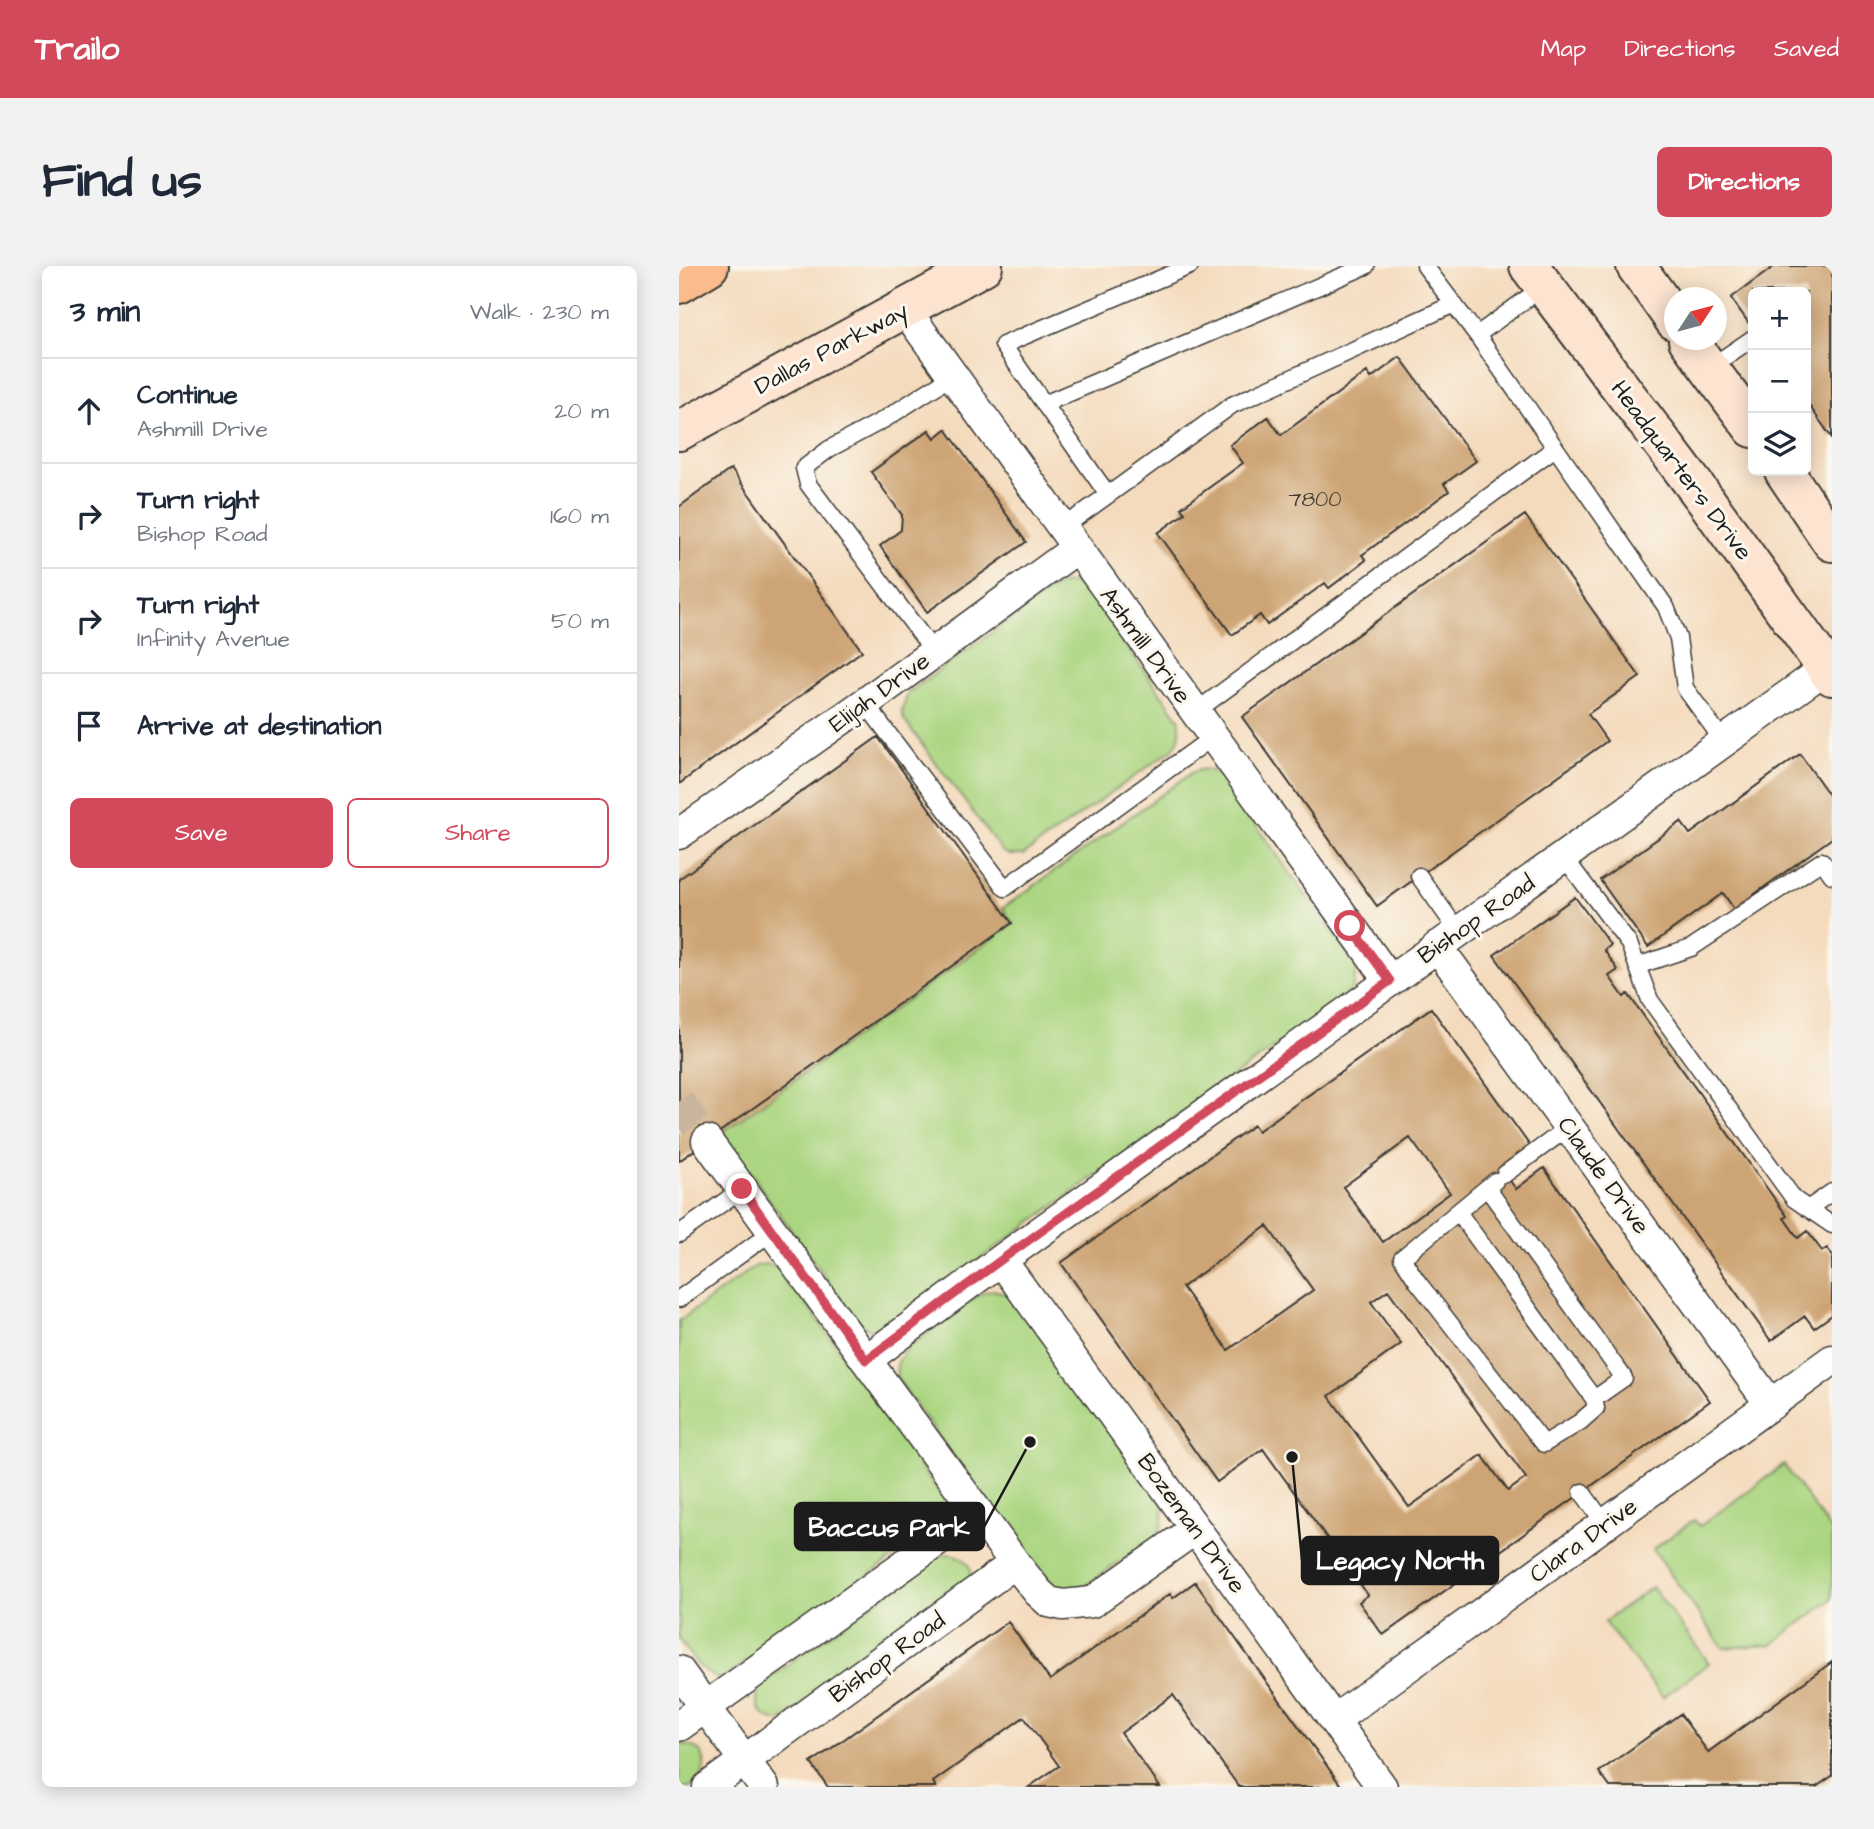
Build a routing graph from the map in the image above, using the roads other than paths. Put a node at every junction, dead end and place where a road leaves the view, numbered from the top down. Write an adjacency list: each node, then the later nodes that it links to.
1 (709, 266): 8 (highway)
2 (983, 266): 11 (main road, Dallas Parkway)
3 (1190, 266): 16 (lane)
4 (1366, 266): 16 (lane)
5 (1425, 266): 9 (lane)
6 (1636, 266): 10 (main road)
7 (1536, 276): 12 (lane); 25 (main road, Headquarters Drive)
8 (679, 284)
9 (1454, 304): 12 (lane); 21 (lane)
10 (1664, 305)
11 (904, 308): 15 (street, Ashmill Drive); 18 (main road, Dallas Parkway)
12 (1477, 335): 19 (lane)
13 (1748, 339): 14 (lane)
14 (1698, 354): 17 (main road)
15 (952, 376): 22 (street, Ashmill Drive); 24 (lane)
16 (1044, 404): 21 (lane)
17 (1748, 421)
18 (679, 431)
19 (1555, 448): 27 (lane); 29 (lane)
20 (1787, 476): 23 (main road)
21 (1108, 495): 22 (lane)
22 (1069, 538): 24 (street, Elijah Drive); 27 (street, Ashmill Drive)
23 (1832, 542)
24 (934, 652): 26 (street, Elijah Drive)
25 (1830, 670): 29 (street, Bishop Road)
26 (865, 703): 28 (lane); 30 (street, Elijah Drive)
27 (1195, 712): 28 (street, Ashmill Drive)
28 (1213, 737): 36 (street, Ashmill Drive)
29 (1724, 742): 31 (street, Bishop Road)
30 (679, 834)
31 (1564, 857): 34 (street, Bishop Road); 35 (lane)
32 (1832, 875): 35 (lane)
33 (1419, 876): 34 (lane)
34 (1448, 939): 36 (street, Bishop Road); 37 (street, Claude Drive)
35 (1637, 965): 42 (lane)
36 (1390, 981): 47 (street, Bishop Road)
37 (1569, 1127): 39 (lane); 52 (street, Claude Drive)
38 (707, 1140): 40 (street)
39 (1495, 1181): 43 (lane); 51 (lane)
40 (742, 1189): 45 (street); 46 (lane)
41 (1832, 1192): 42 (lane)
42 (1809, 1208): 44 (lane)
43 (1458, 1212): 51 (lane); 51 (lane)
44 (1832, 1225)
45 (773, 1231): 48 (lane); 49 (street)
46 (679, 1234)
47 (1001, 1260): 49 (street, Bishop Road); 56 (street, Bozeman Drive)
48 (679, 1299)
49 (866, 1360): 54 (street)
50 (1832, 1360): 52 (street, Clara Drive)
51 (1594, 1399)
52 (1771, 1405): 55 (street, Clara Drive)
53 (1582, 1492): 55 (lane)
54 (978, 1512): 57 (street); 59 (street)
55 (1605, 1524): 60 (street, Clara Drive)
56 (1195, 1529): 57 (street); 60 (street, Bozeman Drive)
57 (1015, 1563): 62 (street, Bishop Road)
58 (679, 1671): 59 (street)
59 (705, 1707): 61 (street); 62 (street)
60 (1334, 1720): 65 (street, Bozeman Drive)
61 (679, 1726)
62 (745, 1761): 63 (street, Bishop Road); 64 (street)
63 (708, 1787)
64 (764, 1787)
65 (1383, 1787)

